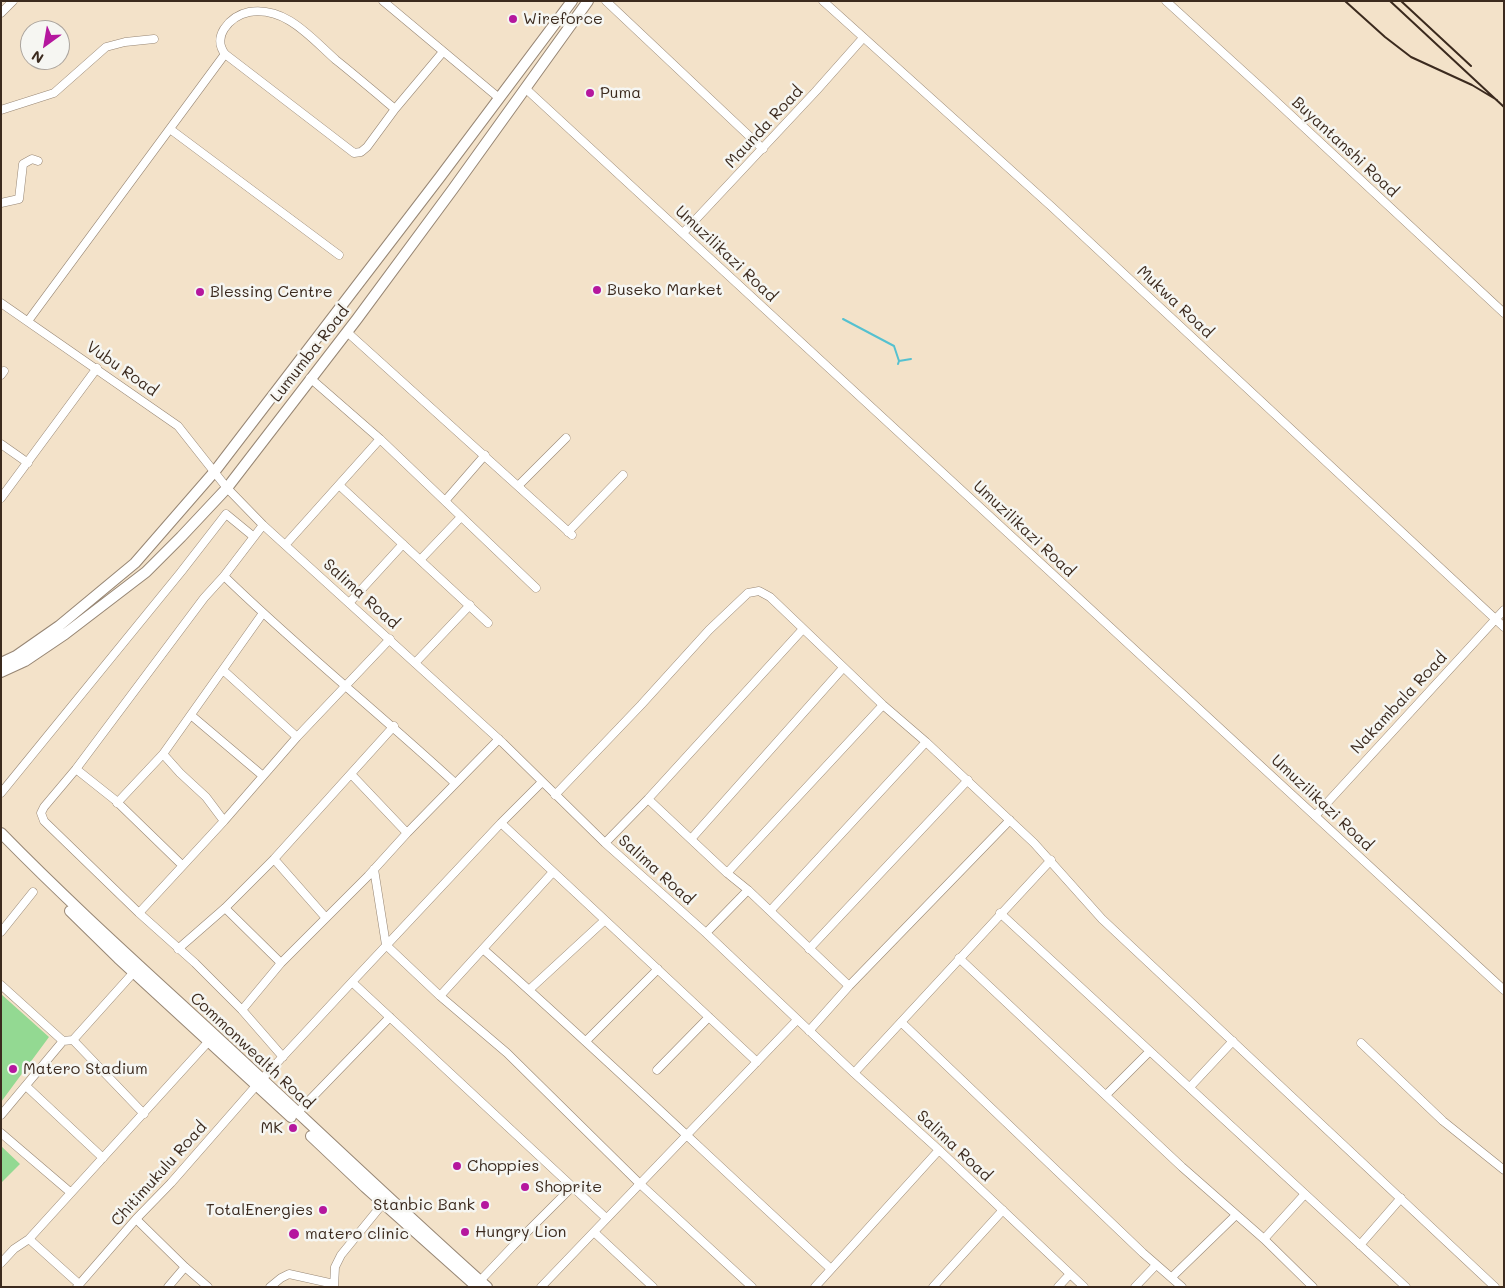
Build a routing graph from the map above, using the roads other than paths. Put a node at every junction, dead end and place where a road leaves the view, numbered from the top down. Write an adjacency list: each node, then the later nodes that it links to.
1 (13, 1): 8 (street)
2 (383, 1): 11 (street)
3 (572, 1): 14 (main road, Lumumba Road)
4 (588, 1): 13 (main road, Lumumba Road)
5 (606, 1): 18 (street)
6 (823, 1): 9 (street, Mukwa Road)
7 (1166, 1): 24 (street, Buyantanshi Road)
8 (2, 12)
9 (863, 38): 18 (street, Maunda Road); 53 (street, Mukwa Road)
10 (154, 39): 16 (street)
11 (442, 53): 14 (street); 15 (street)
12 (225, 54): 15 (street); 15 (street); 17 (street)
13 (525, 88): 21 (street, Umuzilikazi Road); 26 (main road, Lumumba Road)
14 (499, 98): 34 (main road, Lumumba Road)
15 (395, 109)
16 (1, 110)
17 (170, 129): 22 (street); 25 (street)
18 (763, 149): 21 (street, Maunda Road)
19 (38, 161): 20 (street)
20 (1, 203)
21 (683, 233): 81 (street, Umuzilikazi Road)
22 (339, 255)
23 (1, 303): 25 (street, Vubu Road)
24 (1504, 313)
25 (28, 321): 27 (street, Vubu Road)
26 (347, 332): 28 (main road, Lumumba Road); 32 (street)
27 (97, 368): 33 (street); 34 (street, Vubu Road)
28 (310, 378): 30 (street); 38 (main road, Lumumba Road)
29 (566, 438): 37 (street)
30 (380, 439): 36 (street); 40 (street)
31 (1, 444): 33 (street)
32 (485, 455): 37 (street); 40 (street)
33 (28, 463): 39 (street)
34 (215, 471): 38 (street, Salima Road); 58 (main road, Lumumba Road)
35 (622, 475): 37 (street)
36 (339, 485): 44 (street); 45 (street)
37 (518, 486)
38 (227, 488): 42 (street, Salima Road); 62 (main road, Lumumba Road)
39 (1, 498)
40 (445, 501): 41 (street)
41 (461, 517): 46 (street); 48 (street)
42 (263, 525): 43 (street); 44 (street, Salima Road)
43 (254, 537): 47 (street); 77 (street)
44 (286, 544): 49 (street, Salima Road)
45 (403, 544): 46 (street); 49 (street)
46 (420, 560): 50 (street)
47 (224, 576): 52 (street); 71 (street)
48 (536, 588)
49 (350, 602): 57 (street, Salima Road)
50 (470, 605): 54 (street); 59 (street)
51 (1504, 610): 53 (street, Nakambala Road)
52 (262, 613): 61 (street); 63 (street)
53 (1496, 619): 55 (street, Mukwa Road); 81 (street, Nakambala Road)
54 (488, 623)
55 (1504, 627)
56 (803, 629): 60 (street); 78 (street); 79 (street)
57 (390, 639): 59 (street, Salima Road); 63 (street)
58 (1, 663)
59 (415, 663): 68 (street, Salima Road)
60 (843, 668): 64 (street); 87 (street)
61 (223, 670): 65 (street); 67 (street)
62 (1, 672)
63 (346, 686): 66 (street); 67 (street)
64 (883, 705): 69 (street); 95 (street)
65 (192, 716): 70 (street); 73 (street)
66 (394, 726): 72 (street); 76 (street)
67 (297, 738): 73 (street)
68 (499, 739): 75 (street, Salima Road); 76 (street)
69 (926, 742): 74 (street); 99 (street)
70 (164, 754): 80 (street); 82 (street)
71 (76, 769): 80 (street); 100 (street)
72 (351, 774): 86 (street); 90 (street)
73 (263, 776): 82 (street)
74 (968, 780): 83 (street); 109 (street)
75 (542, 782): 78 (street, Salima Road); 84 (street, Chitimukulu Road)
76 (455, 783): 86 (street)
77 (1, 793)
78 (555, 795): 89 (street, Salima Road)
79 (648, 800): 87 (street); 89 (street)
80 (117, 803): 92 (street)
81 (1315, 816): 118 (street, Umuzilikazi Road)
82 (224, 820): 92 (street)
83 (1010, 820): 91 (street); 116 (street)
84 (501, 823): 94 (street); 106 (street, Chitimukulu Road)
85 (1, 833): 137 (main road, Commonwealth Road)
86 (407, 833): 93 (street)
87 (691, 839): 95 (street)
88 (1, 842): 113 (main road, Commonwealth Road)
89 (604, 843): 105 (street, Salima Road)
90 (274, 859): 98 (street); 102 (street)
91 (1051, 860): 101 (street); 129 (street)
92 (182, 865): 100 (street)
93 (374, 869): 102 (street); 106 (street)
94 (553, 872): 103 (street); 108 (street)
95 (727, 873): 96 (street)
96 (748, 890): 99 (street); 105 (street)
97 (33, 892): 104 (street)
98 (225, 908): 107 (street); 111 (street)
99 (770, 911): 109 (street)
100 (139, 913): 107 (street)
101 (1000, 913): 110 (street); 132 (street)
102 (326, 918): 111 (street)
103 (605, 920): 112 (street); 117 (street)
104 (1, 932)
105 (706, 933): 123 (street, Salima Road)
106 (386, 945): 114 (street, Chitimukulu Road); 119 (street)
107 (178, 948): 120 (street)
108 (483, 949): 117 (street); 119 (street)
109 (809, 949): 116 (street)
110 (959, 958): 124 (street); 140 (street)
111 (282, 963): 120 (street)
112 (658, 969): 122 (street); 128 (street)
113 (134, 972): 126 (street); 127 (main road, Commonwealth Road)
114 (352, 982): 121 (street); 133 (street, Chitimukulu Road)
115 (1, 985): 130 (street)
116 (849, 986): 125 (street)
117 (529, 990): 128 (street)
118 (1504, 990)
119 (440, 996): 149 (street)
120 (242, 1010): 133 (street)
121 (390, 1017): 141 (street); 150 (street)
122 (709, 1017): 134 (street); 135 (street)
123 (797, 1020): 125 (street, Salima Road); 134 (street)
124 (902, 1022): 136 (street); 164 (street)
125 (809, 1031): 136 (street, Salima Road)
126 (73, 1040): 130 (street); 142 (street)
127 (209, 1041): 137 (main road, Commonwealth Road); 142 (street)
128 (586, 1041): 145 (street)
129 (1232, 1041): 139 (street); 153 (street)
130 (63, 1042): 138 (street)
131 (1361, 1043): 148 (street)
132 (1149, 1052): 139 (street); 140 (street)
133 (283, 1057): 137 (street, Chitimukulu Road)
134 (757, 1062): 145 (street)
135 (657, 1070)
136 (854, 1073): 146 (street, Salima Road)
137 (259, 1082): 141 (main road, Commonwealth Road); 154 (main road, Commonwealth Road); 158 (street, Chitimukulu Road)
138 (26, 1086): 143 (street); 147 (street)
139 (1190, 1087): 152 (street)
140 (1106, 1095): 156 (street)
141 (297, 1113): 154 (main road, Commonwealth Road)
142 (144, 1114): 147 (street)
143 (1, 1115)
144 (1, 1133): 151 (street)
145 (685, 1135): 149 (street); 166 (street)
146 (939, 1150): 155 (street, Salima Road); 166 (street)
147 (103, 1158): 151 (street)
148 (1504, 1170)
149 (639, 1184): 157 (street); 177 (street)
150 (572, 1187): 157 (street); 170 (street)
151 (70, 1192): 160 (street)
152 (1304, 1195): 161 (street); 162 (street)
153 (1401, 1198): 162 (street); 186 (street)
154 (386, 1200): 170 (main road, Commonwealth Road); 172 (street)
155 (1003, 1210): 167 (street, Salima Road); 179 (street)
156 (1236, 1215): 161 (street); 168 (street)
157 (606, 1218): 159 (street)
158 (136, 1219): 165 (street); 169 (street, Chitimukulu Road)
159 (594, 1232): 171 (street); 176 (street)
160 (30, 1239): 163 (street); 169 (street)
161 (1264, 1240): 184 (street)
162 (1360, 1245): 185 (street)
163 (1, 1263)
164 (1156, 1265): 168 (street); 182 (street)
165 (185, 1267): 173 (street); 174 (street)
166 (831, 1269): 178 (street)
167 (1070, 1274): 180 (street); 181 (street, Salima Road)
168 (1172, 1277): 183 (street)
169 (78, 1285)
170 (480, 1285)
171 (546, 1285)
172 (334, 1286): 175 (street)
173 (168, 1287)
174 (208, 1287)
175 (270, 1287)
176 (653, 1287)
177 (752, 1287)
178 (815, 1287)
179 (933, 1287)
180 (1058, 1287)
181 (1084, 1287)
182 (1135, 1287)
183 (1182, 1287)
184 (1313, 1287)
185 (1406, 1287)
186 (1495, 1287)

